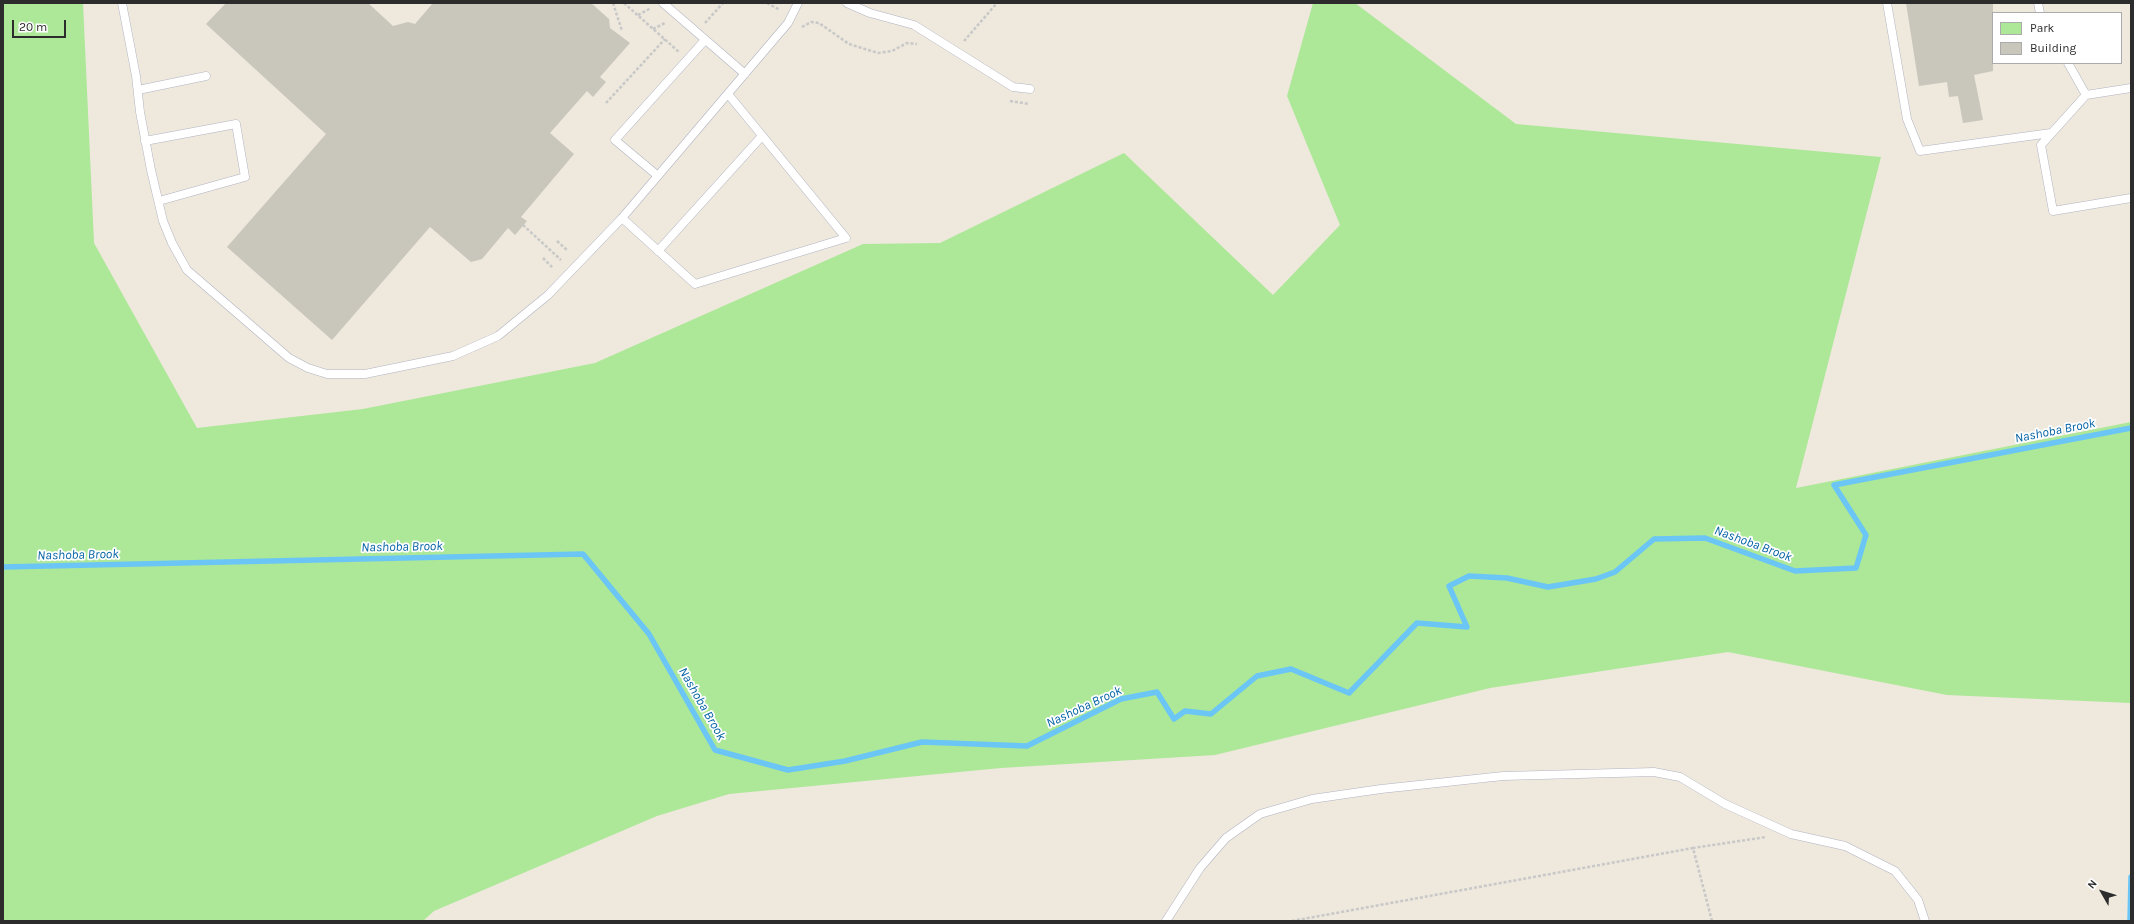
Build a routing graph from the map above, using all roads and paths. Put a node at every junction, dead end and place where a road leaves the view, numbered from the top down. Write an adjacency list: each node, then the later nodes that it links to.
1 (122, 3): 29 (lane)
2 (613, 3): 18 (path)
3 (624, 3): 13 (path)
4 (663, 3): 20 (lane)
5 (723, 3): 15 (path)
6 (767, 3): 12 (path)
7 (798, 3): 25 (lane)
8 (847, 3): 28 (lane)
9 (997, 3): 21 (path)
10 (1887, 3): 35 (lane)
11 (654, 7): 13 (path)
12 (780, 10)
13 (638, 15): 17 (path)
14 (669, 21): 17 (path)
15 (705, 23)
16 (799, 28): 22 (path)
17 (653, 29): 19 (path)
18 (622, 31)
19 (665, 39): 23 (path); 33 (path)
20 (705, 40): 25 (lane); 38 (lane)
21 (961, 44)
22 (921, 46)
23 (679, 52)
24 (2069, 64): 31 (lane)
25 (745, 74): 30 (lane)
26 (206, 76): 29 (lane)
27 (2131, 88): 31 (lane)
28 (1030, 89)
29 (138, 90): 37 (lane)
30 (728, 94): 36 (lane); 38 (lane)
31 (2086, 95): 35 (lane)
32 (1006, 98): 34 (path)
33 (606, 103)
34 (1029, 104)
35 (2052, 133): 39 (lane)
36 (762, 136): 45 (lane); 45 (lane)
37 (145, 141): 40 (lane); 40 (lane)
38 (658, 176): 41 (lane)
39 (2131, 198)
40 (159, 201): 41 (lane)
41 (622, 218): 45 (lane)
42 (523, 225): 47 (path)
43 (557, 242): 44 (path)
44 (568, 251)
45 (658, 251)
46 (543, 258): 48 (path)
47 (561, 260)
48 (553, 268)
49 (1768, 837): 50 (path)
50 (1693, 848): 52 (path); 53 (path)
51 (1166, 921): 54 (lane)
52 (1292, 921)
53 (1713, 921)
54 (1925, 921)

